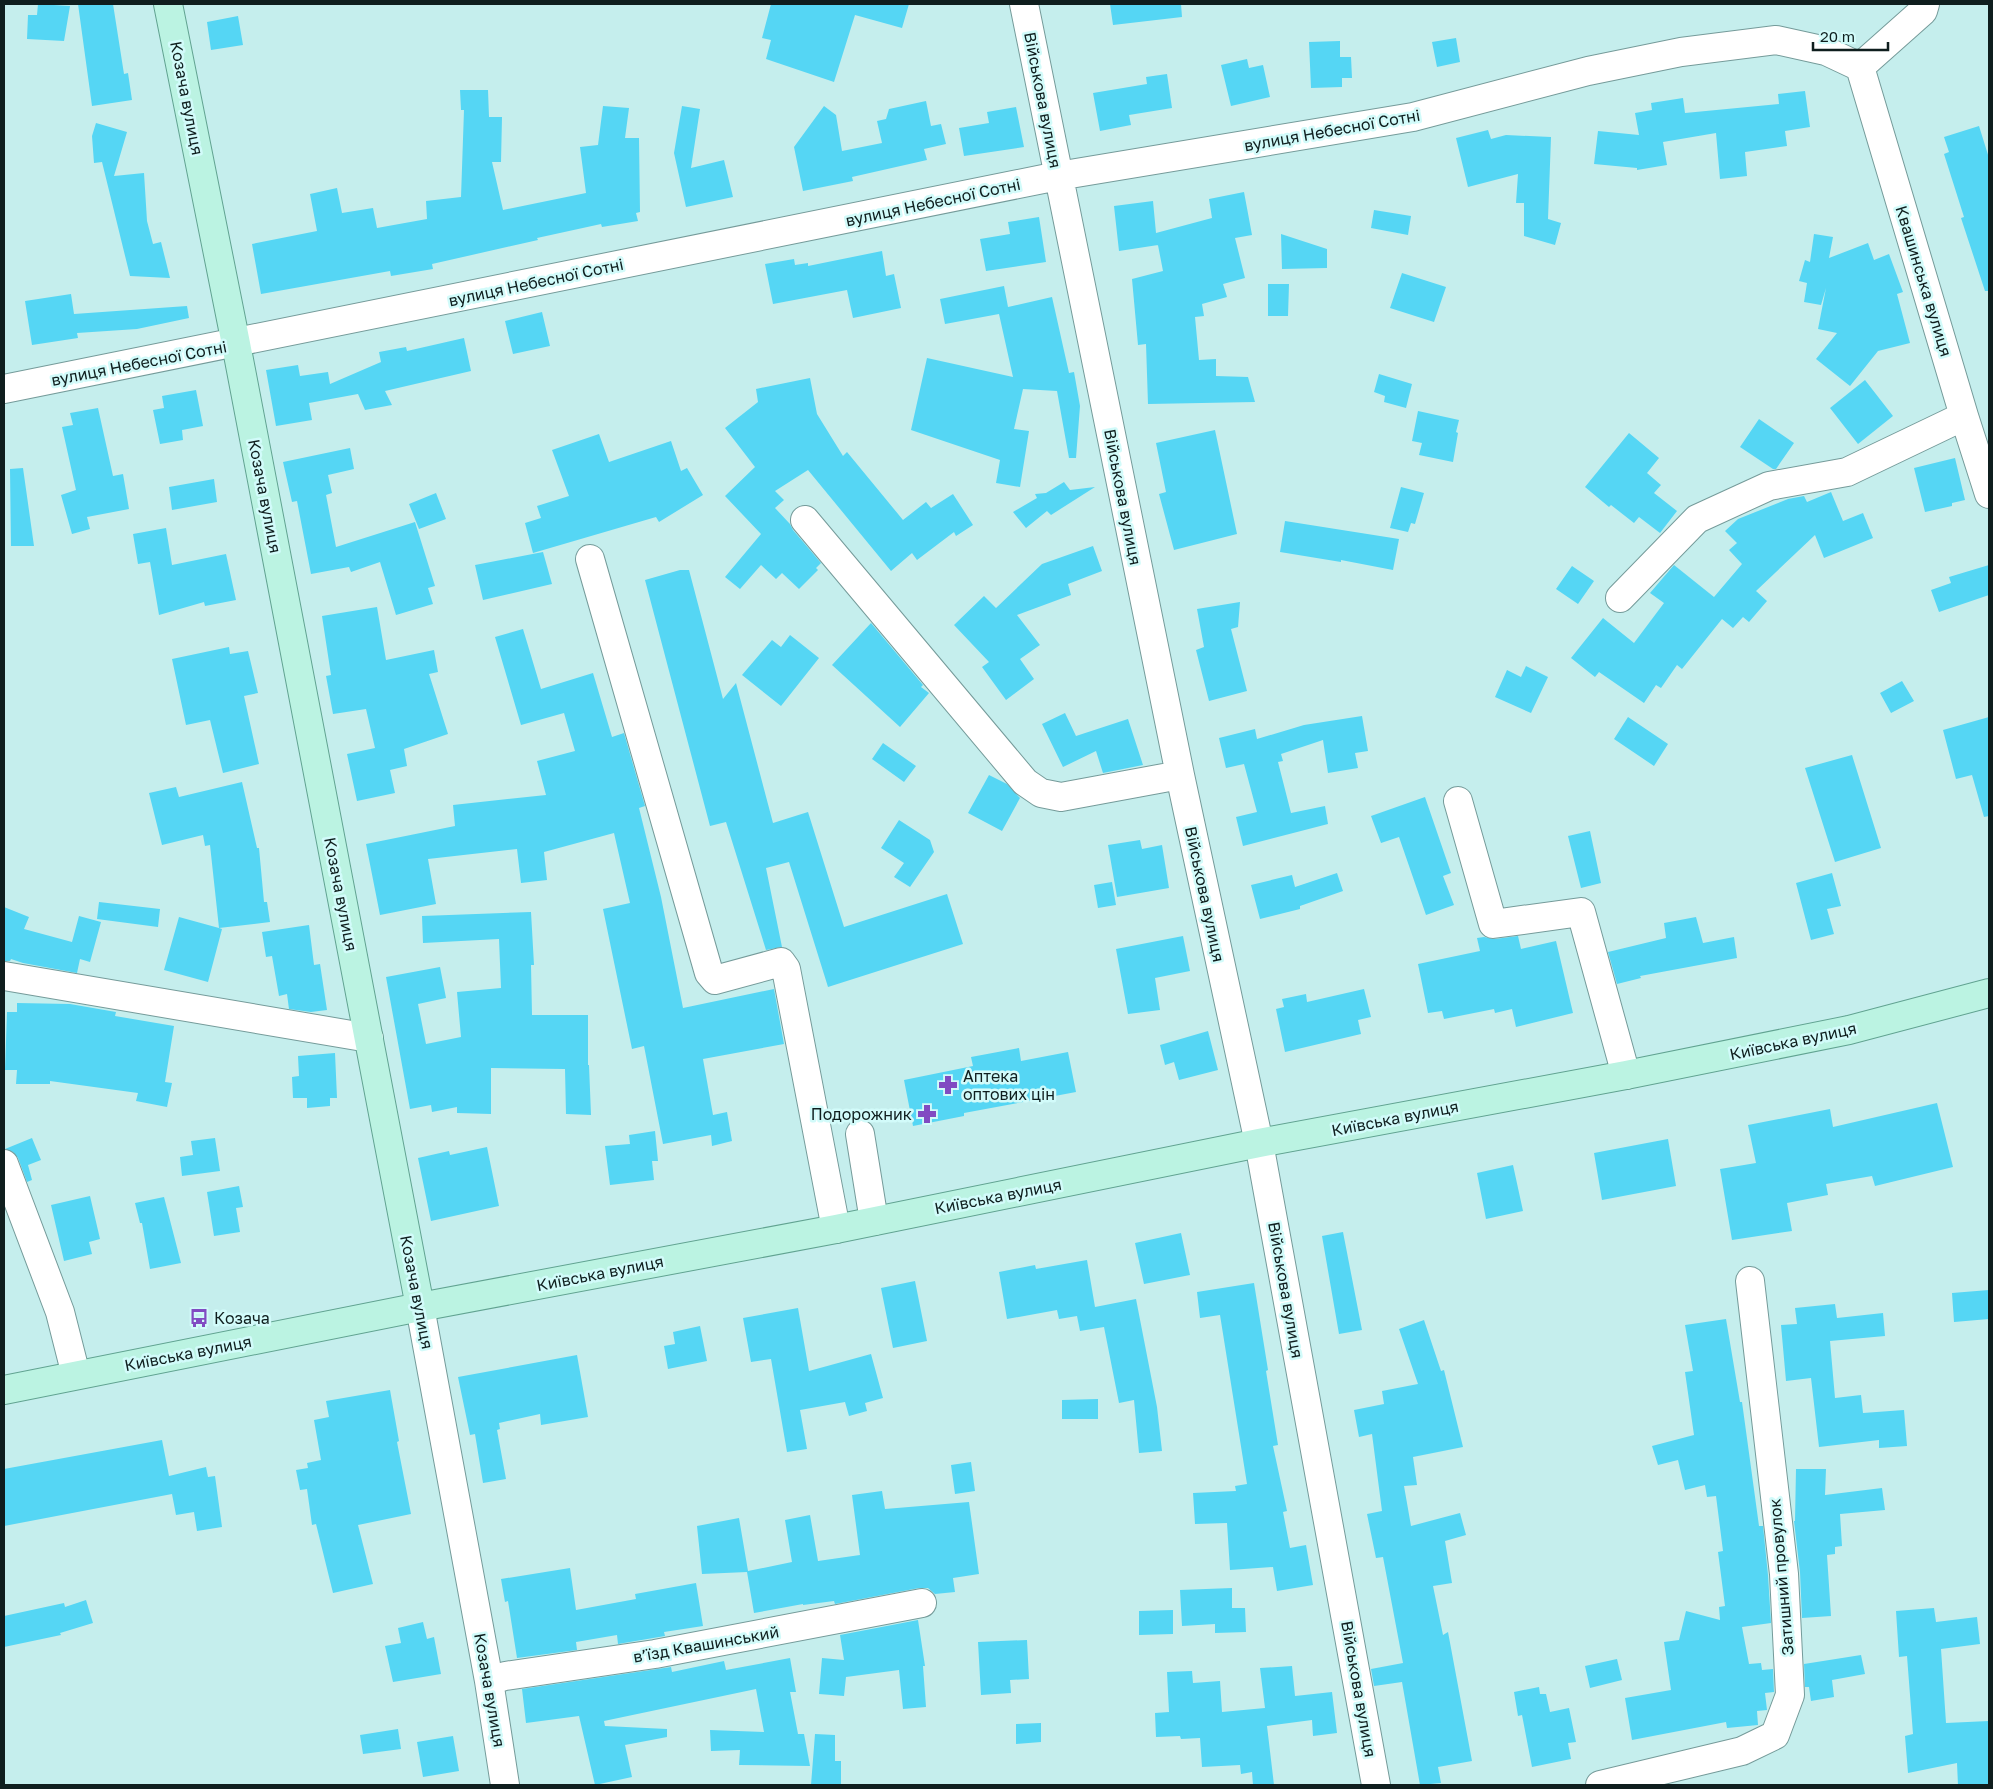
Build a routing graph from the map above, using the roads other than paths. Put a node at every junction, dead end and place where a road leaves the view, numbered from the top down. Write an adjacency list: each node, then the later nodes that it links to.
1 (168, 4): 6 (main road, Козача вулиця)
2 (1024, 4): 5 (street, Військова вулиця)
3 (1926, 4): 4 (street)
4 (1860, 67): 5 (street, вулиця Небесної Сотні); 8 (street, Квашинська вулиця)
5 (1058, 176): 6 (street, вулиця Небесної Сотні); 13 (street, Військова вулиця)
6 (236, 344): 7 (street, вулиця Небесної Сотні); 17 (main road, Козача вулиця)
7 (4, 389)
8 (1964, 416): 9 (street, Квашинська вулиця); 12 (street)
9 (1989, 494)
10 (805, 520): 13 (street)
11 (590, 559): 23 (street)
12 (1620, 598)
13 (1180, 775): 20 (street, Військова вулиця)
14 (1458, 801): 18 (street)
15 (4, 976): 17 (street)
16 (1989, 993): 18 (main road, Київська вулиця)
17 (368, 1038): 25 (main road, Козача вулиця)
18 (1626, 1075): 20 (main road, Київська вулиця)
19 (860, 1134): 22 (street)
20 (1258, 1143): 22 (main road, Київська вулиця); 32 (street, Військова вулиця)
21 (4, 1164): 26 (street)
22 (874, 1221): 23 (main road, Київська вулиця)
23 (836, 1229): 25 (main road, Київська вулиця)
24 (1750, 1281): 30 (street, Затишний провулок)
25 (420, 1307): 26 (main road, Київська вулиця); 29 (street, Козача вулиця)
26 (76, 1375): 27 (main road, Київська вулиця)
27 (4, 1390)
28 (922, 1603): 29 (street, в’їзд Квашинський)
29 (489, 1681): 31 (street, Козача вулиця)
30 (1646, 1781): 33 (street, Затишний провулок)
31 (505, 1785)
32 (1376, 1785)
33 (1600, 1785)

